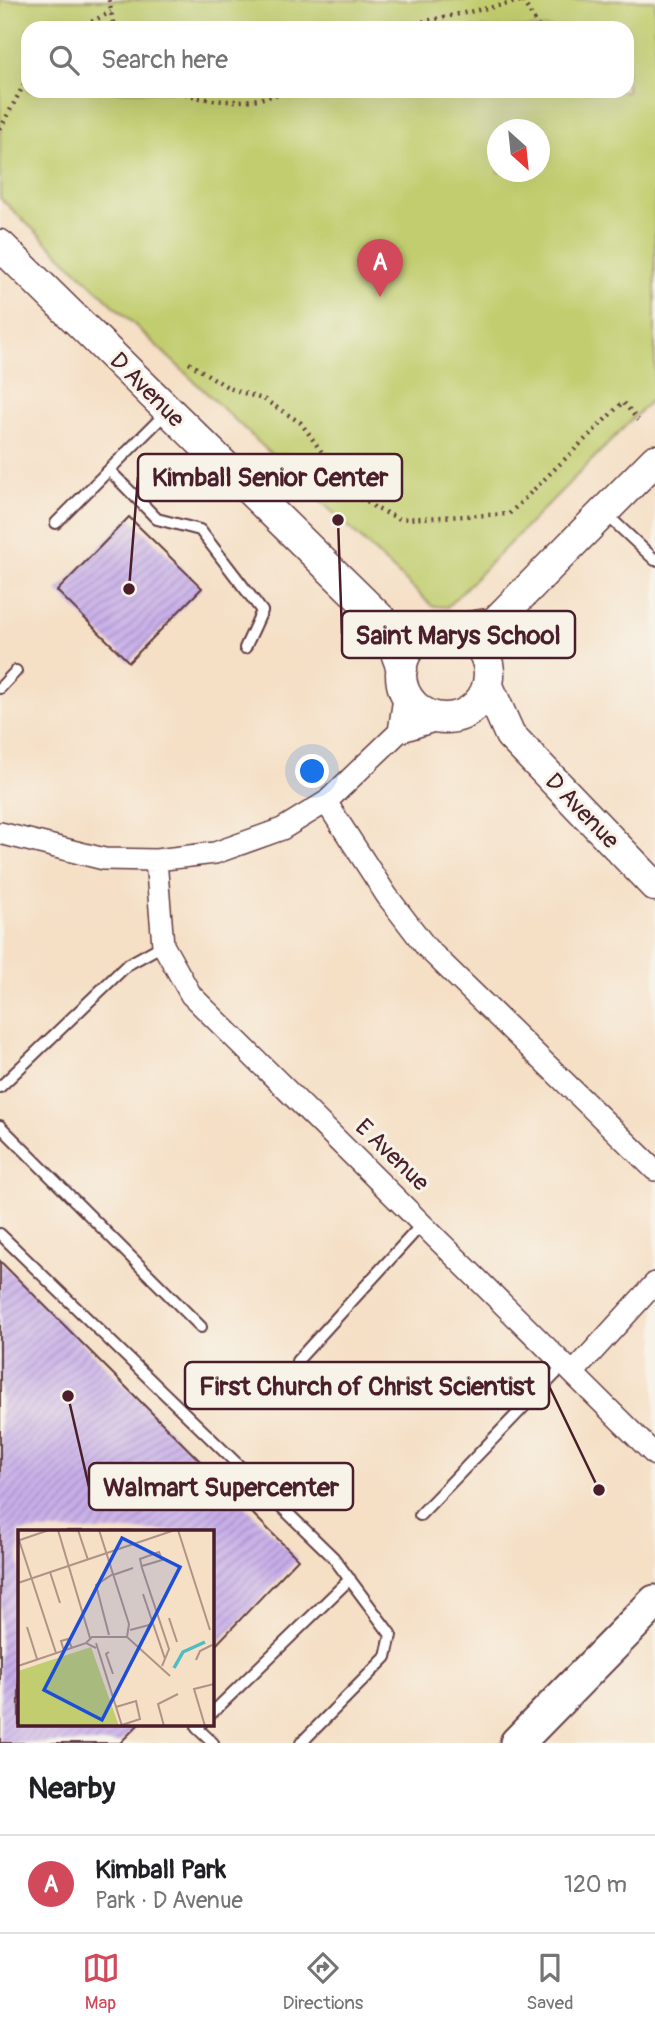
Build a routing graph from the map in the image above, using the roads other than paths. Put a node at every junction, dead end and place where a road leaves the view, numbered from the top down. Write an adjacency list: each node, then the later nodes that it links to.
1 (0, 245): 2 (street, D Avenue)
2 (168, 411): 4 (lane); 8 (street, D Avenue)
3 (655, 460): 5 (street)
4 (109, 470): 6 (lane); 11 (lane)
5 (604, 512): 7 (lane); 9 (street)
6 (56, 523)
7 (655, 560)
8 (385, 623): 10 (street); 14 (street, D Avenue)
9 (491, 624): 10 (street); 13 (street)
10 (441, 631): 13 (street); 14 (street)
11 (245, 648)
12 (16, 671): 15 (lane)
13 (489, 676): 16 (street); 18 (street, D Avenue)
14 (404, 680): 16 (street); 17 (street)
15 (0, 688)
16 (450, 717): 17 (street); 18 (street, D Avenue)
17 (403, 731): 19 (street)
18 (510, 736): 22 (street, D Avenue)
19 (326, 802): 21 (street); 26 (street)
20 (0, 833): 21 (street)
21 (156, 860): 23 (street, E Avenue)
22 (655, 886)
23 (163, 945): 24 (lane); 27 (street, E Avenue)
24 (0, 1087)
25 (0, 1126): 30 (lane)
26 (655, 1170)
27 (423, 1223): 31 (lane); 32 (street, E Avenue)
28 (0, 1234): 35 (lane)
29 (655, 1283): 32 (street)
30 (201, 1327)
31 (297, 1361)
32 (570, 1367): 33 (street, E Avenue); 34 (lane)
33 (655, 1455)
34 (420, 1515)
35 (350, 1579): 37 (lane); 40 (lane)
36 (655, 1602): 41 (main road)
37 (214, 1711)
38 (199, 1726): 39 (lane)
39 (213, 1743)
40 (301, 1743)
41 (517, 1743)

